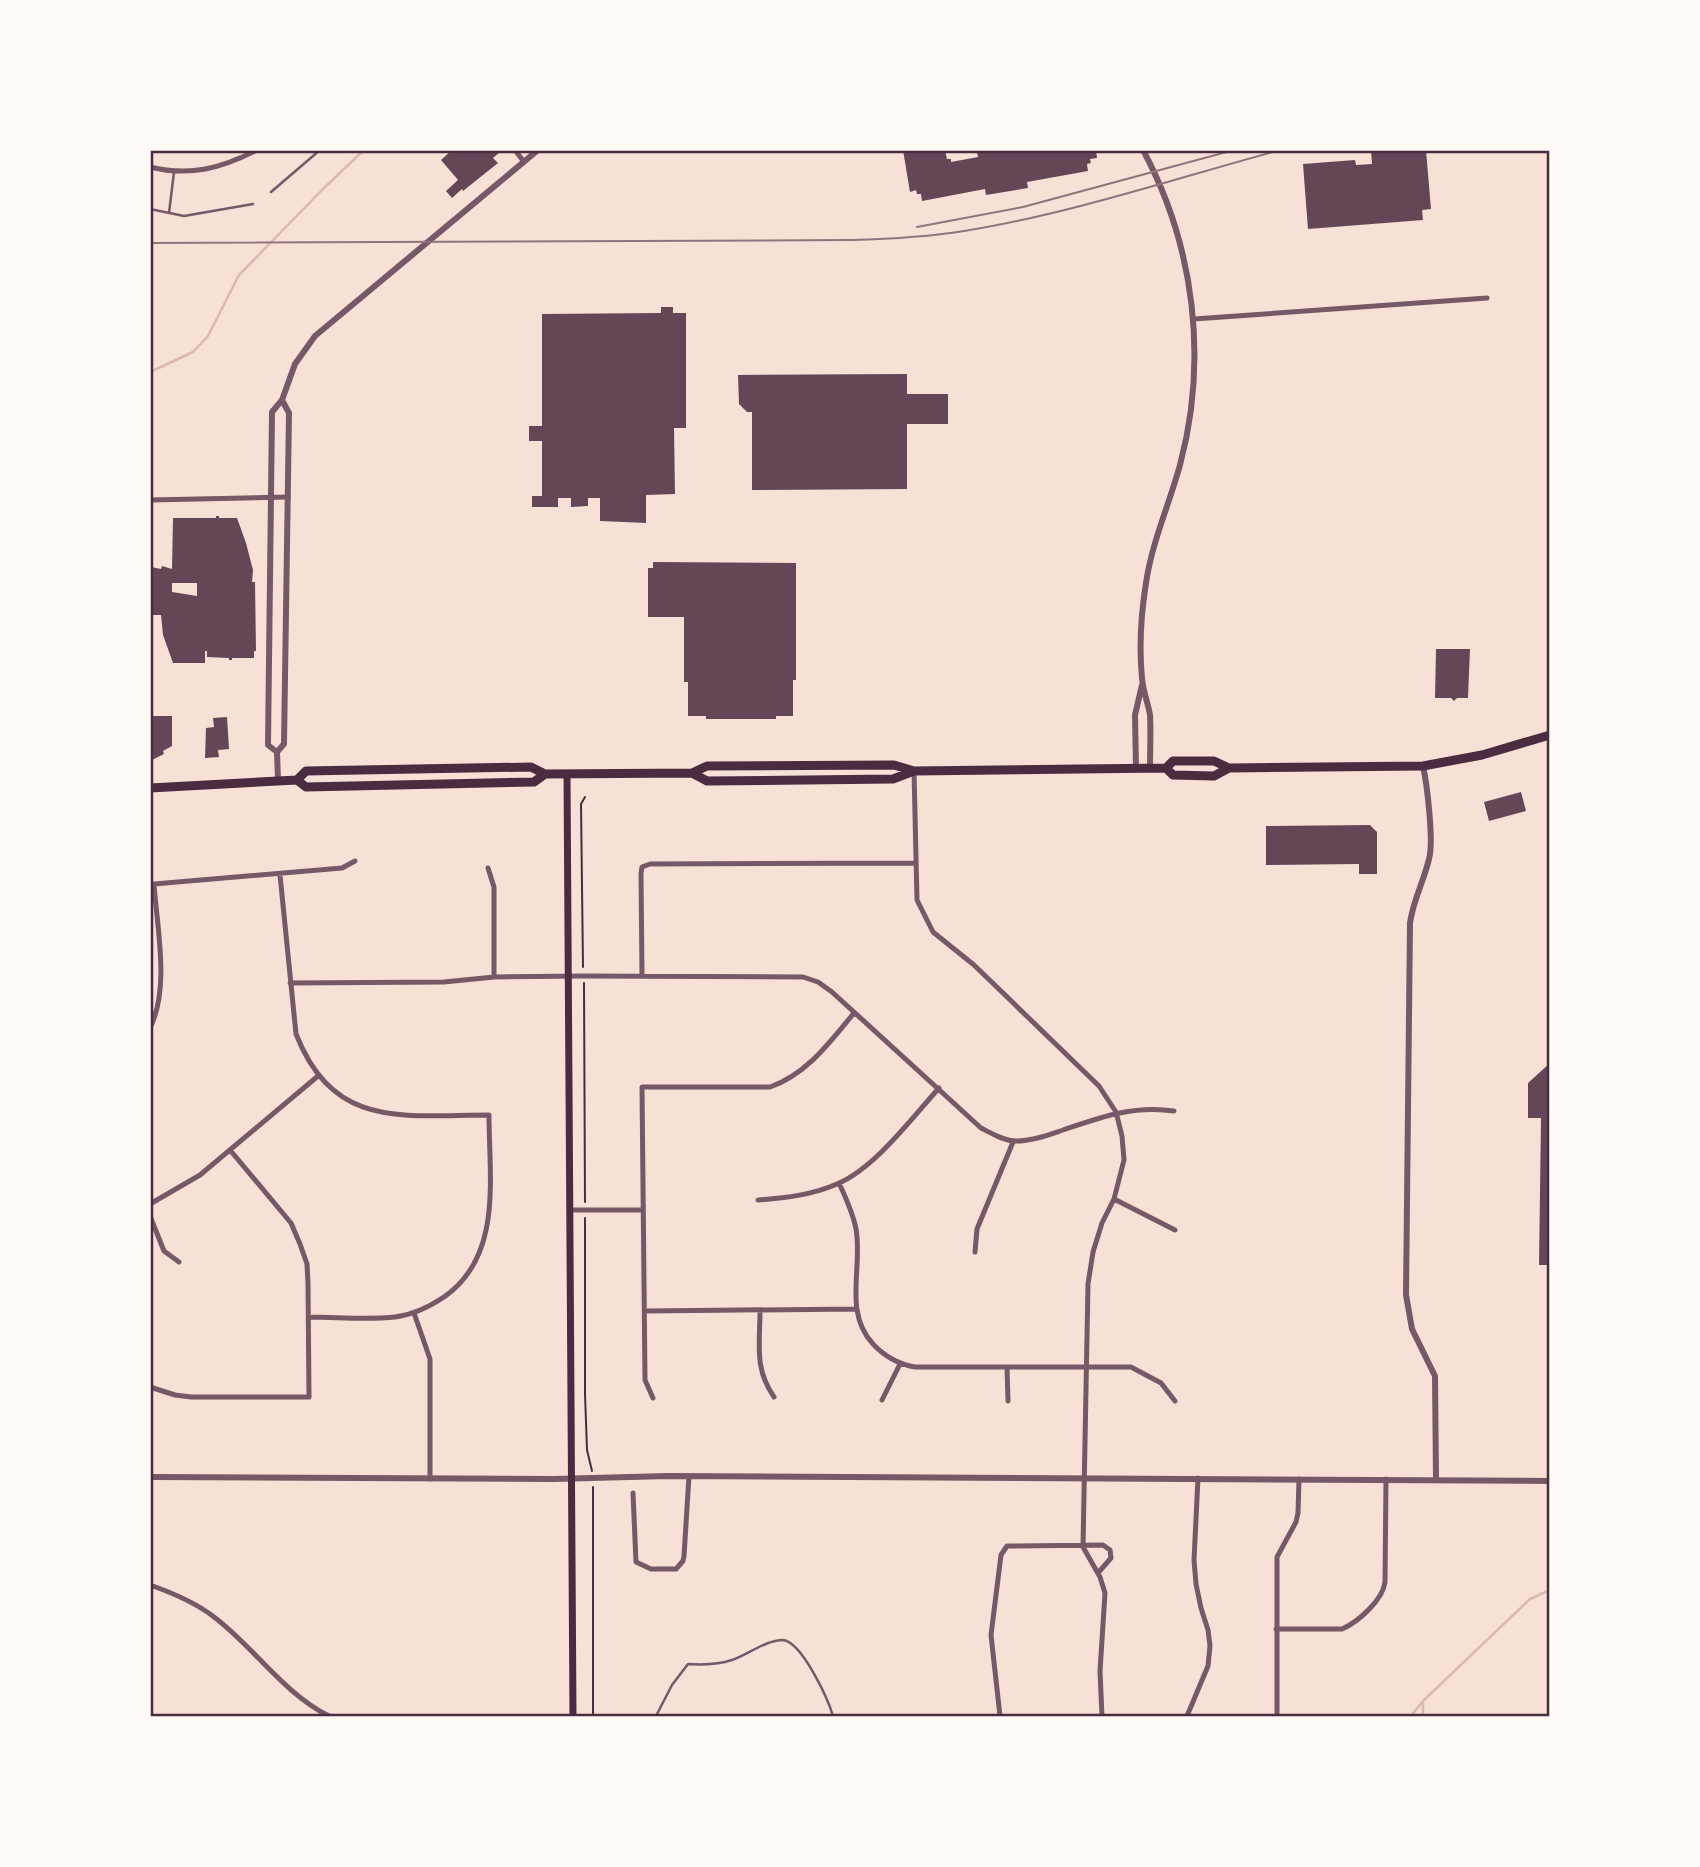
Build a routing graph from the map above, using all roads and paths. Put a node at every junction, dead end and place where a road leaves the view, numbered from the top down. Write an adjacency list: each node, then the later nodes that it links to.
1 (257, 150): 8 (street)
2 (515, 150): 6 (street)
3 (538, 150): 6 (street)
4 (1143, 150): 14 (street)
5 (319, 151): 9 (lane)
6 (524, 162): 15 (street)
7 (150, 167): 8 (street)
8 (174, 172): 12 (lane)
9 (271, 192)
10 (253, 204): 12 (lane)
11 (150, 209): 12 (lane)
12 (169, 213)
13 (1487, 298): 14 (street)
14 (1194, 319): 19 (street)
15 (282, 400): 16 (street); 17 (street)
16 (288, 497): 17 (street); 21 (street)
17 (271, 498): 18 (street); 21 (street)
18 (150, 500)
19 (1142, 683): 23 (street); 24 (street)
20 (1549, 735): 22 (highway)
21 (277, 752): 31 (street)
22 (1423, 766): 26 (highway); 90 (street)
23 (1136, 768): 24 (highway); 27 (highway)
24 (1150, 768): 25 (highway)
25 (1166, 768): 26 (highway); 26 (highway)
26 (1228, 768)
27 (914, 771): 28 (highway); 28 (highway); 36 (street)
28 (692, 773): 30 (highway)
29 (545, 774): 30 (highway); 32 (highway); 32 (highway)
30 (567, 774): 43 (main road)
31 (278, 780): 32 (highway); 33 (highway)
32 (297, 780)
33 (150, 788)
34 (585, 797): 41 (path)
35 (355, 862): 38 (street)
36 (916, 863): 42 (street); 52 (street)
37 (488, 868): 44 (street)
38 (280, 875): 39 (street); 45 (street)
39 (159, 962): 40 (street); 48 (street)
40 (150, 963)
41 (583, 966)
42 (642, 975): 43 (street); 47 (street)
43 (569, 976): 44 (street); 60 (main road)
44 (494, 977): 45 (street)
45 (290, 983): 49 (street)
46 (584, 986): 56 (path)
47 (855, 1013): 50 (street); 61 (street)
48 (150, 1028)
49 (318, 1076): 54 (street); 70 (street)
50 (939, 1088): 53 (street); 55 (street)
51 (1174, 1111): 52 (street)
52 (1116, 1112): 53 (street); 57 (street)
53 (1013, 1142): 65 (street)
54 (230, 1150): 59 (street); 71 (street)
55 (839, 1183): 58 (street); 67 (street)
56 (585, 1198)
57 (1114, 1199): 64 (street); 74 (street)
58 (758, 1200)
59 (150, 1204)
60 (571, 1210): 61 (street); 87 (main road)
61 (643, 1210): 69 (street)
62 (150, 1216): 66 (street)
63 (584, 1221): 81 (path)
64 (1175, 1230)
65 (975, 1252)
66 (178, 1262)
67 (856, 1309): 68 (street); 72 (street)
68 (760, 1310): 69 (street); 77 (street)
69 (645, 1311): 76 (street)
70 (414, 1312): 71 (street); 86 (street)
71 (309, 1317): 75 (street)
72 (901, 1364): 73 (street); 78 (street)
73 (1007, 1367): 74 (street); 79 (street)
74 (1085, 1367): 80 (street); 84 (street)
75 (150, 1387)
76 (653, 1398)
77 (774, 1398)
78 (882, 1400)
79 (1008, 1401)
80 (1175, 1401)
81 (591, 1465)
82 (690, 1476): 84 (street); 87 (street); 92 (street)
83 (150, 1477): 86 (street)
84 (1084, 1478): 85 (street); 94 (street)
85 (1198, 1478): 88 (street); 105 (street)
86 (430, 1479): 87 (street)
87 (573, 1479): 99 (main road)
88 (1299, 1479): 89 (street); 97 (street)
89 (1386, 1479): 90 (street); 97 (street)
90 (1436, 1479): 91 (street)
91 (1549, 1481)
92 (633, 1493)
93 (594, 1496): 100 (path)
94 (1083, 1546): 95 (street); 95 (street); 103 (street)
95 (1098, 1573): 104 (street)
96 (150, 1585): 98 (street)
97 (1276, 1629): 106 (street)
98 (328, 1717)
99 (573, 1717)
100 (593, 1717)
101 (656, 1717): 102 (lane)
102 (833, 1717)
103 (1000, 1717)
104 (1102, 1717)
105 (1187, 1717)
106 (1277, 1717)

